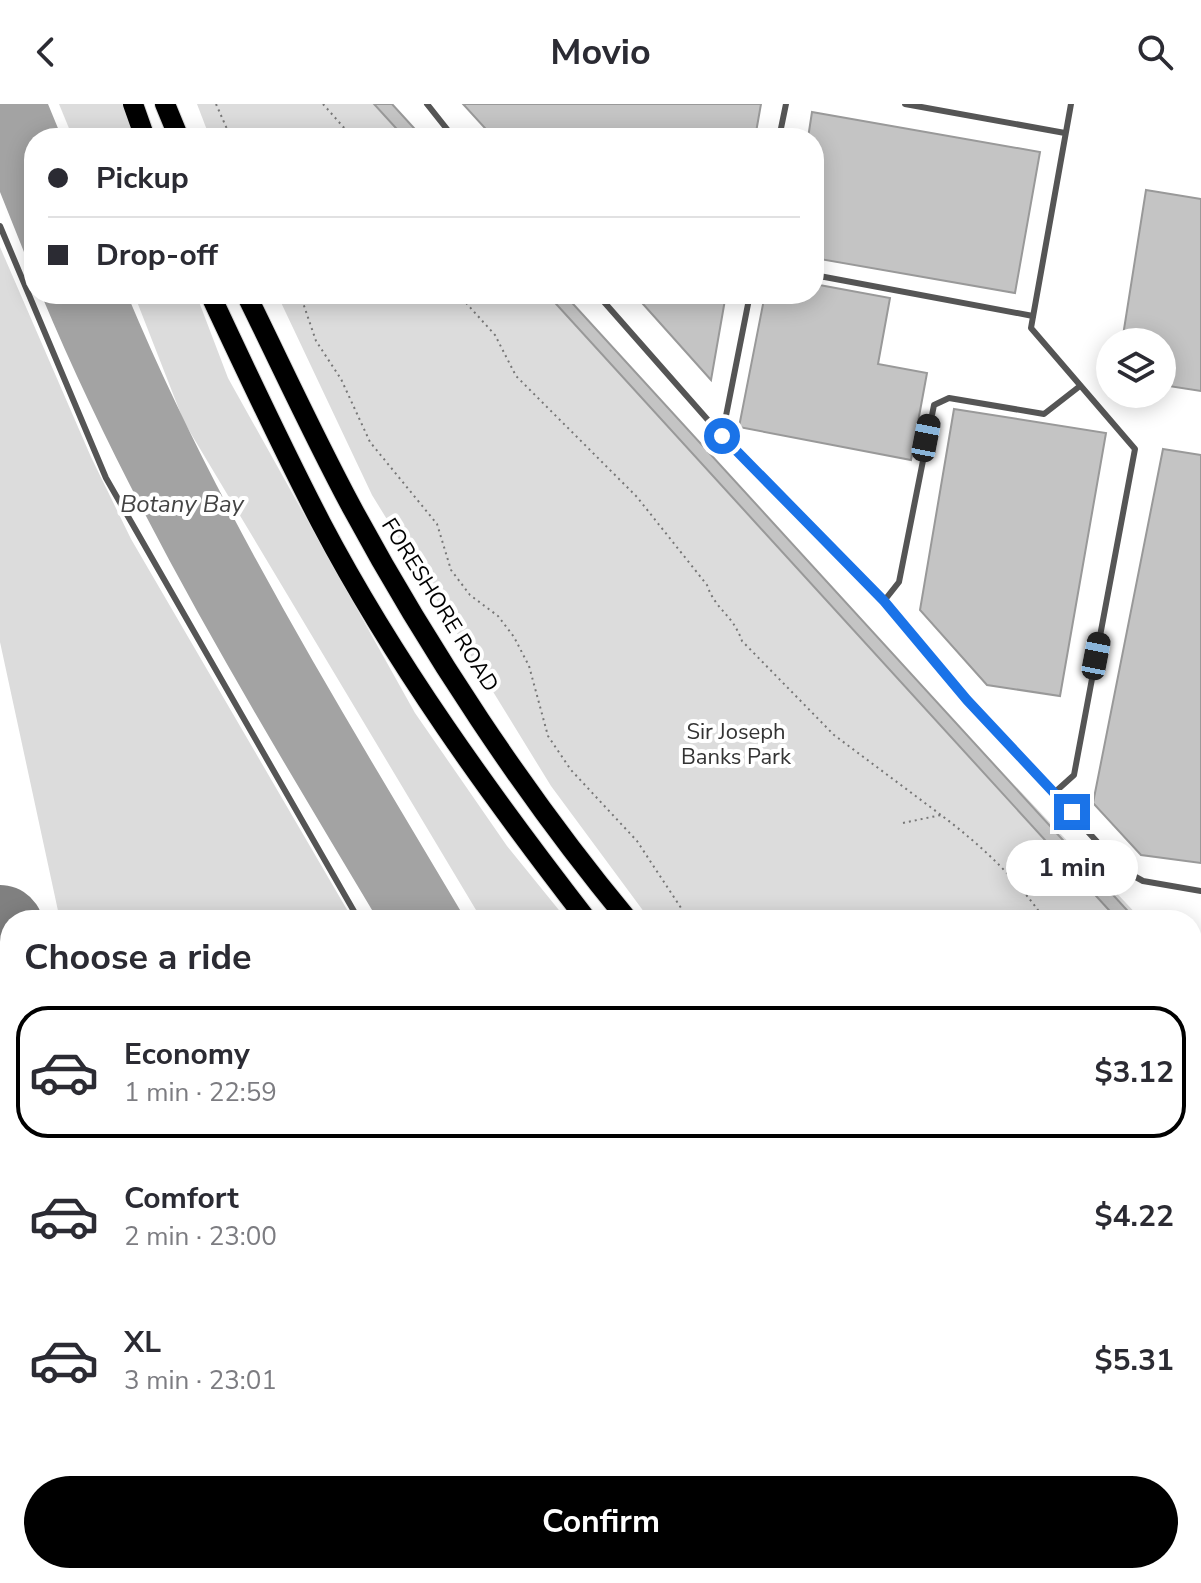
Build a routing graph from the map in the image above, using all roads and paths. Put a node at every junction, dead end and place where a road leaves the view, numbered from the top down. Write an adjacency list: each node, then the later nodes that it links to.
1 (133, 104): 9 (main road)
2 (165, 104): 10 (main road)
3 (216, 104): 11 (path)
4 (323, 104): 12 (path)
5 (427, 104): 13 (lane)
6 (786, 104): 14 (lane)
7 (905, 104): 15 (lane)
8 (1071, 104): 15 (lane)
9 (141, 128)
10 (175, 128)
11 (227, 128)
12 (344, 128)
13 (446, 128)
14 (781, 128)
15 (1065, 133): 26 (lane)
16 (0, 226): 18 (lane)
17 (824, 277): 26 (lane)
18 (24, 283)
19 (33, 304): 34 (lane)
20 (215, 304): 35 (main road)
21 (251, 304): 36 (main road, FORESHORE ROAD)
22 (303, 304): 37 (path)
23 (467, 304): 31 (path)
24 (606, 304): 28 (lane)
25 (748, 304): 28 (lane)
26 (1033, 316): 27 (lane)
27 (1080, 386): 29 (lane); 30 (lane)
28 (722, 436): 29 (lane)
29 (884, 601): 30 (lane)
30 (1054, 793): 33 (lane)
31 (941, 815): 32 (path); 38 (path)
32 (903, 823)
33 (1201, 891)
34 (353, 910)
35 (579, 910)
36 (620, 910)
37 (682, 910)
38 (1038, 910)

